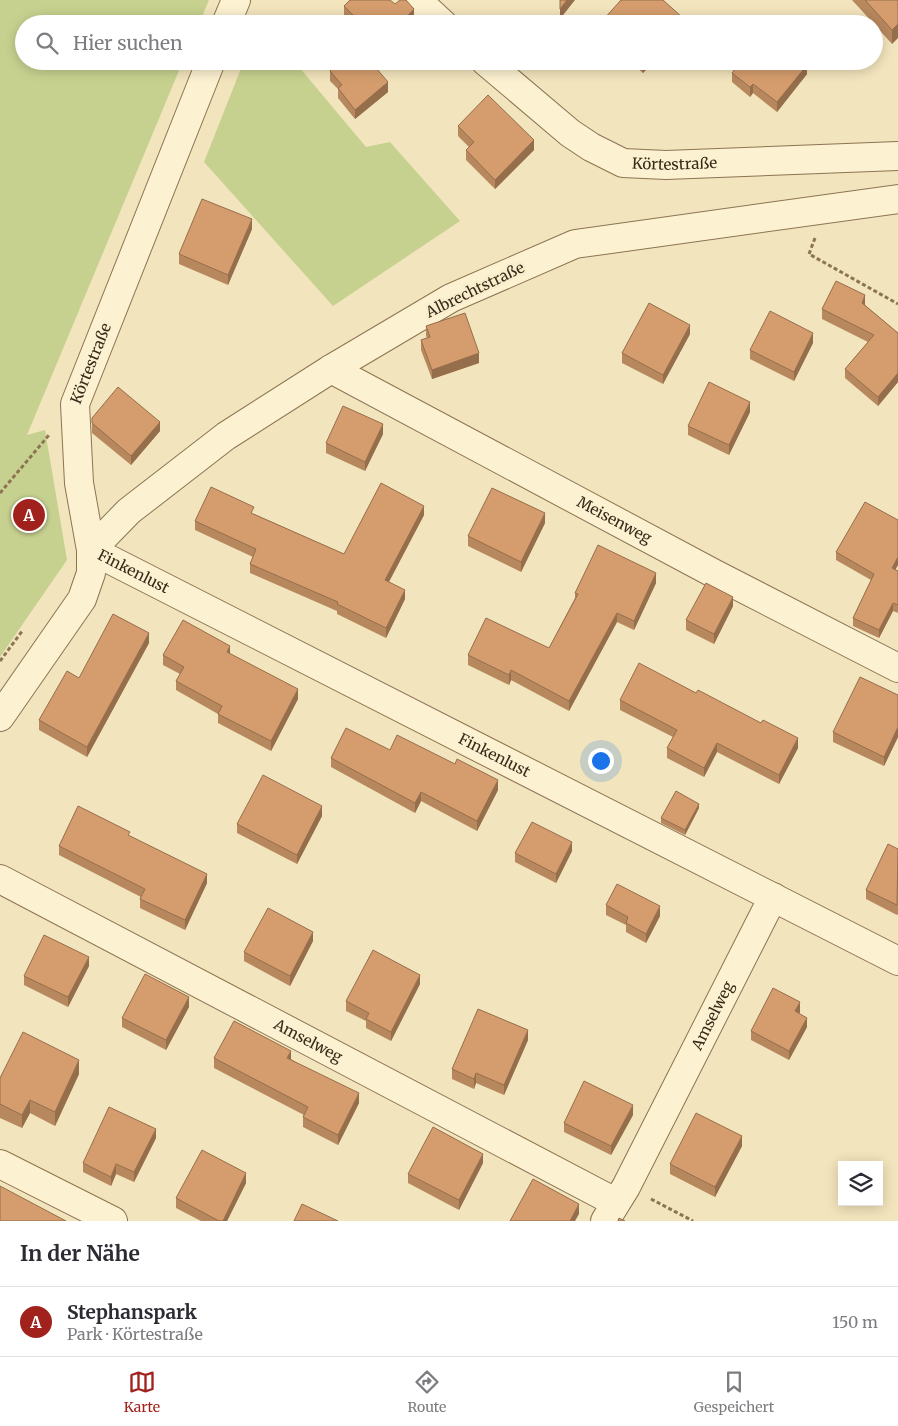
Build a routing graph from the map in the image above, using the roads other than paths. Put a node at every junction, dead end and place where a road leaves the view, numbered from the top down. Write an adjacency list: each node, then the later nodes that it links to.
1 (236, 0): 3 (street)
2 (416, 0): 4 (street)
3 (230, 15)
4 (433, 15)
5 (207, 70): 10 (street, Körtestraße)
6 (496, 70): 7 (street, Körtestraße)
7 (898, 156)
8 (898, 199): 9 (street, Albrechtstraße)
9 (332, 369): 10 (street, Albrechtstraße); 11 (street, Meisenweg)
10 (91, 550): 12 (street, Körtestraße); 14 (street, Finkenlust)
11 (898, 668)
12 (0, 717)
13 (0, 879): 17 (street, Amselweg)
14 (773, 897): 15 (street, Finkenlust); 17 (street, Amselweg)
15 (898, 961)
16 (0, 1164): 18 (street)
17 (615, 1203)
18 (113, 1221)

